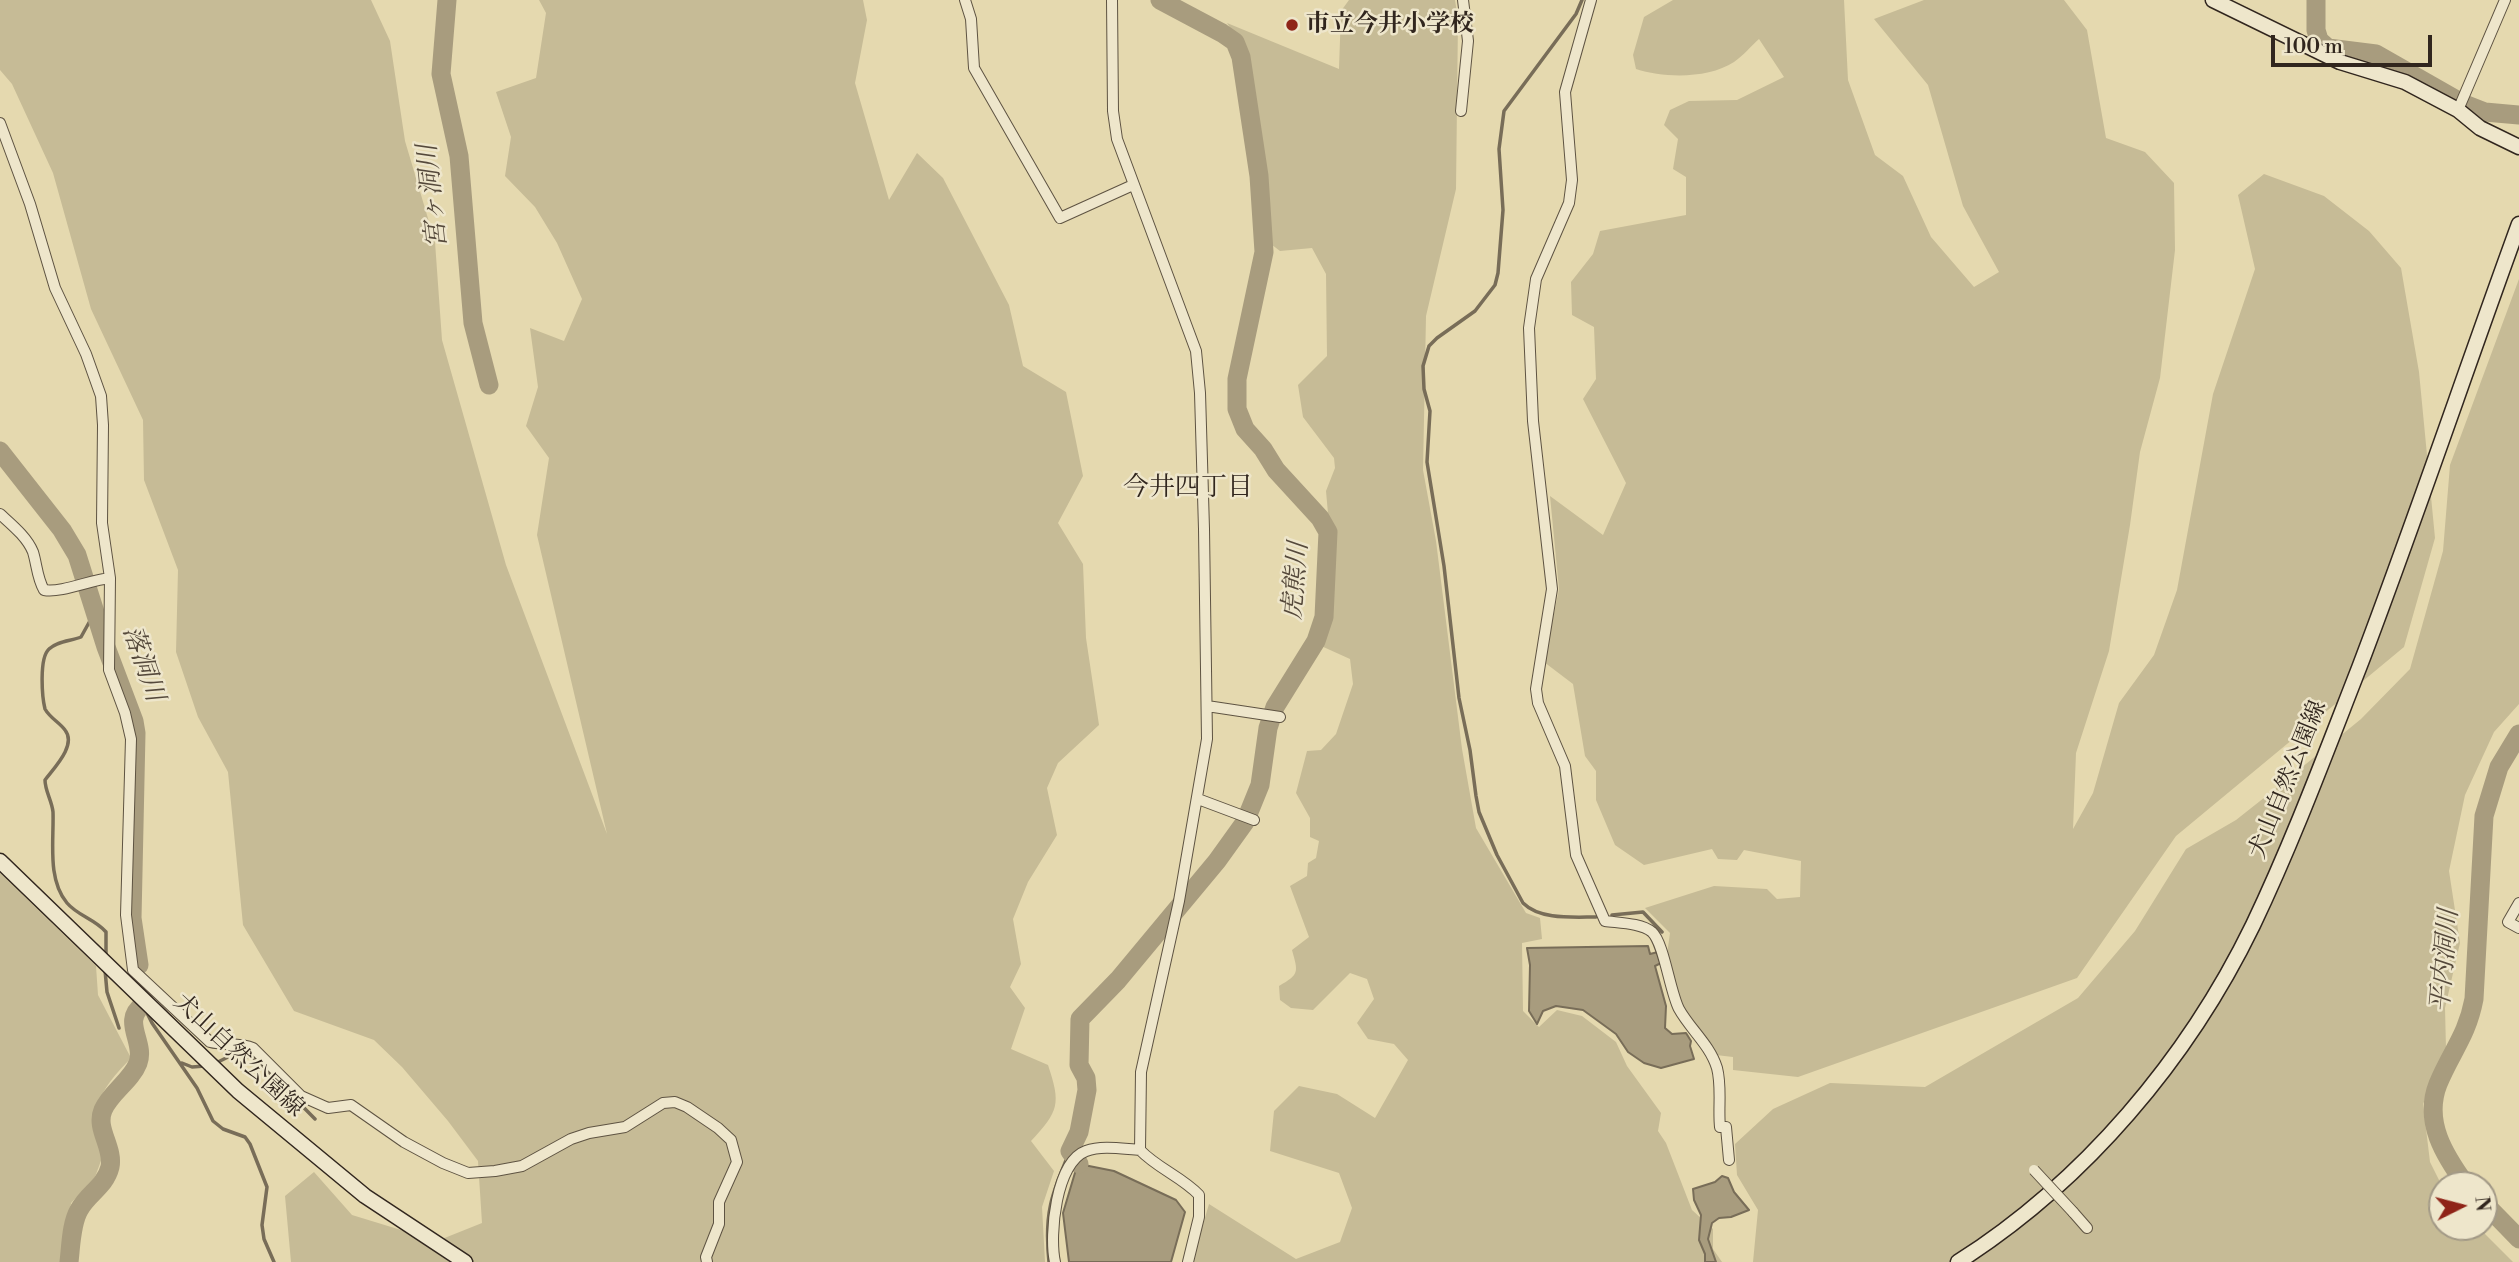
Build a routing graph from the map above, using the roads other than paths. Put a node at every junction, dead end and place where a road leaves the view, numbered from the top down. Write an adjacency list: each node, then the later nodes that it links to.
1 (965, 0): 11 (street)
2 (1112, 0): 11 (street)
3 (1463, 0): 8 (street)
4 (1591, 0): 23 (street)
5 (2213, 0): 7 (main road)
6 (2505, 0): 7 (street)
7 (2458, 110): 10 (main road)
8 (1461, 111)
9 (0, 123): 14 (street)
10 (2519, 147)
11 (1133, 185): 15 (street)
12 (2517, 229): 30 (main road, 犬山自然公園線)
13 (0, 514): 14 (street)
14 (110, 578): 27 (street)
15 (1207, 706): 16 (street); 17 (street)
16 (1280, 717)
17 (1198, 799): 18 (street); 22 (street)
18 (1254, 820)
19 (0, 861): 26 (main road, 犬山自然公園線)
20 (2519, 903): 21 (street)
21 (2519, 928)
22 (1140, 1150): 28 (street); 29 (street)
23 (1729, 1160)
24 (2034, 1170): 25 (street, bridge)
25 (2087, 1228)
26 (465, 1262)
27 (707, 1262)
28 (1055, 1262)
29 (1188, 1262)
30 (1958, 1262)

